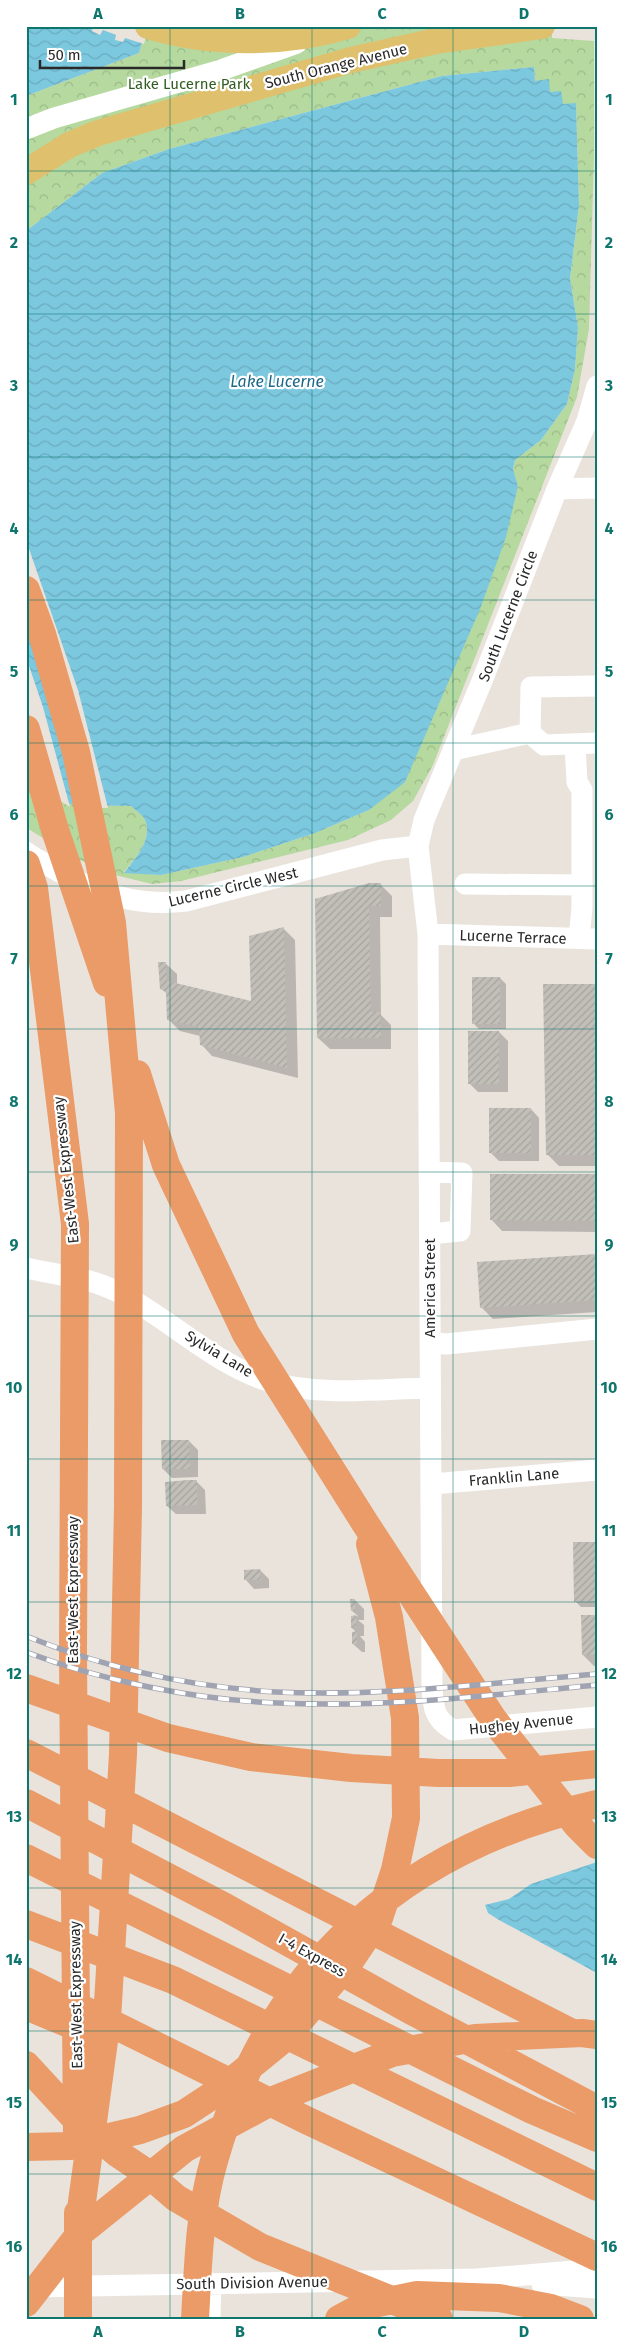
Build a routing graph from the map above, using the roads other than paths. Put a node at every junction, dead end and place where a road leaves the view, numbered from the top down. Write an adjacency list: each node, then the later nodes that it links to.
1 (542, 26): 5 (main road, South Orange Avenue)
2 (151, 27): 3 (main road)
3 (343, 28): 4 (street, South Orange Avenue)
4 (26, 129)
5 (26, 172)
6 (595, 397): 8 (street, South Lucerne Circle)
7 (597, 488): 8 (street)
8 (557, 489): 15 (street, South Lucerne Circle)
9 (26, 590): 54 (highway)
10 (597, 686): 12 (street)
11 (26, 729): 31 (highway)
12 (530, 733): 14 (street); 15 (street)
13 (597, 743): 14 (street)
14 (575, 744): 20 (street)
15 (453, 750): 16 (street, South Lucerne Circle)
16 (418, 846): 17 (street, Lucerne Circle West); 21 (street, America Street)
17 (26, 852)
18 (26, 864): 54 (highway, East-West Expressway)
19 (465, 884): 20 (street)
20 (582, 885): 22 (street)
21 (428, 934): 22 (street, Lucerne Terrace); 23 (street, America Street)
22 (588, 939)
23 (430, 1172): 24 (street, America Street); 24 (street)
24 (430, 1234): 27 (street, America Street)
25 (26, 1268): 28 (street, Sylvia Lane)
26 (597, 1329): 27 (street)
27 (430, 1342): 28 (street, America Street)
28 (430, 1388): 30 (street, America Street)
29 (597, 1470): 30 (street, Franklin Lane)
30 (432, 1484): 34 (street, America Street)
31 (364, 1523): 39 (highway); 52 (highway)
32 (26, 1688): 36 (highway)
33 (597, 1717): 34 (street, Hughey Avenue)
34 (446, 1726)
35 (26, 1752): 47 (highway)
36 (597, 1764)
37 (26, 1803): 49 (highway, I-4 Express)
38 (597, 1804): 63 (highway)
39 (597, 1845)
40 (26, 1858): 51 (highway)
41 (26, 1910): 43 (highway)
42 (26, 1924): 43 (highway)
43 (173, 1980): 53 (highway)
44 (26, 1981): 50 (highway)
45 (26, 2006): 50 (highway)
46 (597, 2035): 61 (highway)
47 (597, 2046)
48 (26, 2065): 66 (highway)
49 (597, 2109)
50 (306, 2120): 55 (highway)
51 (597, 2138)
52 (26, 2147)
53 (597, 2187)
54 (78, 2231): 62 (highway, East-West Expressway)
55 (597, 2257)
56 (597, 2269): 57 (street, South Division Avenue)
57 (477, 2279): 58 (street, South Division Avenue); 60 (street, South Division Avenue)
58 (211, 2283): 59 (street, South Division Avenue); 64 (street)
59 (26, 2286)
60 (597, 2288)
61 (26, 2303)
62 (78, 2319)
63 (195, 2319)
64 (210, 2319)
65 (339, 2319): 67 (highway)
66 (439, 2319)
67 (580, 2319)

